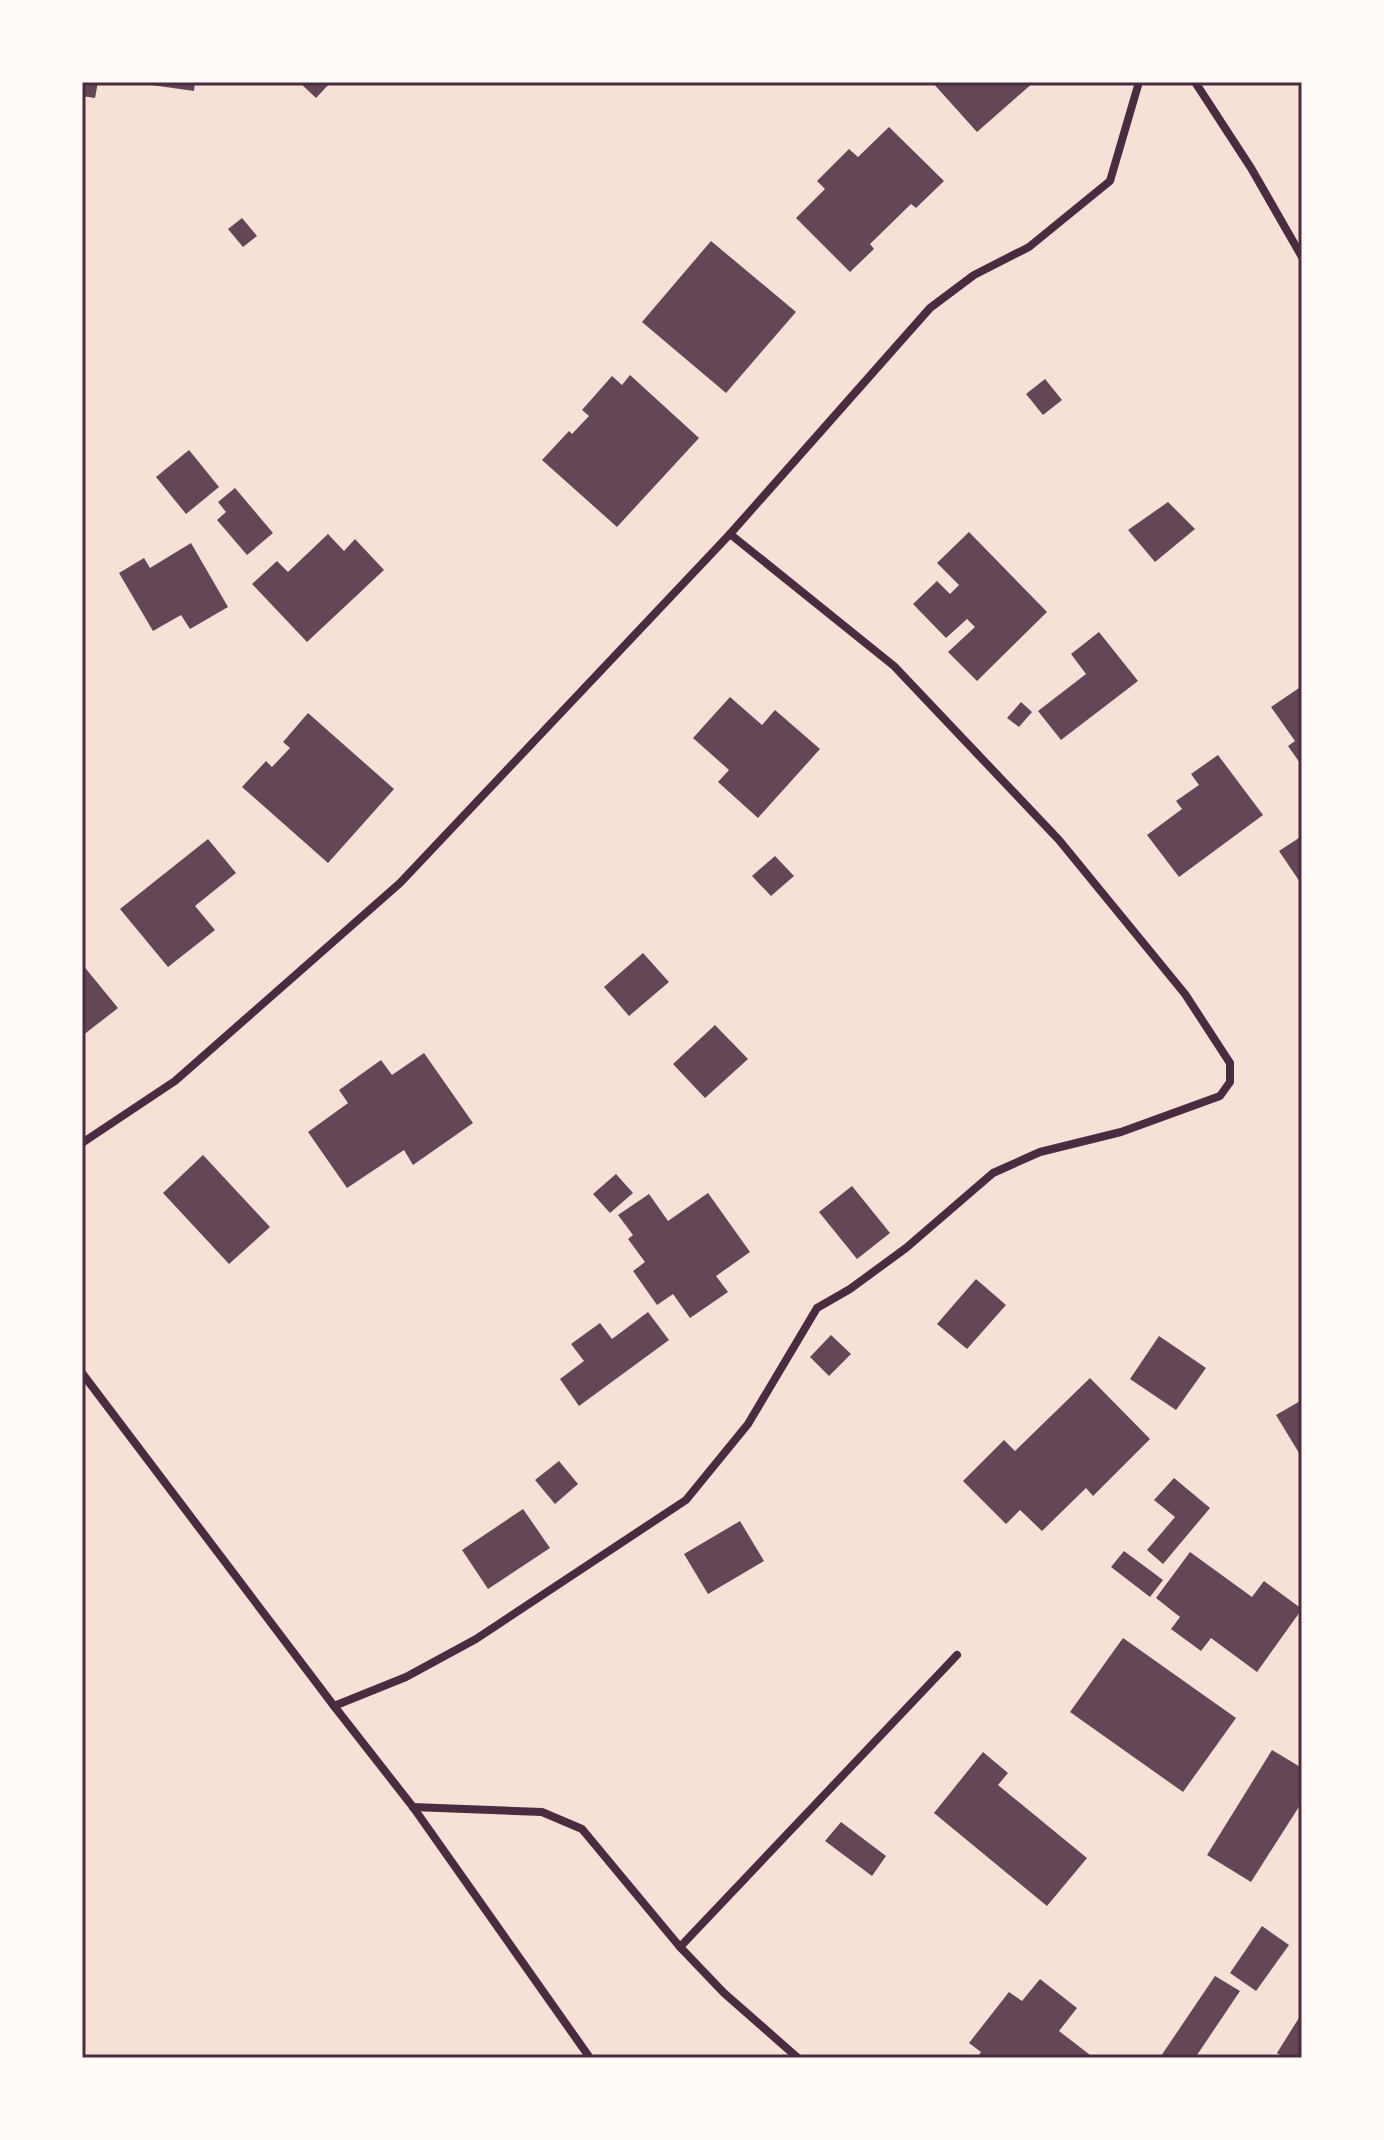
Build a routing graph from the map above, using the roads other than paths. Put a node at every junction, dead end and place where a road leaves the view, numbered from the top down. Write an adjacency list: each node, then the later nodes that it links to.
1 (1139, 82): 4 (street)
2 (1195, 82): 3 (street)
3 (1302, 257)
4 (730, 534): 5 (street); 8 (street)
5 (82, 1143)
6 (82, 1373): 8 (street)
7 (957, 1655): 10 (street)
8 (334, 1706): 9 (street)
9 (413, 1807): 10 (street); 11 (street)
10 (680, 1947): 12 (street)
11 (590, 2058)
12 (798, 2058)

